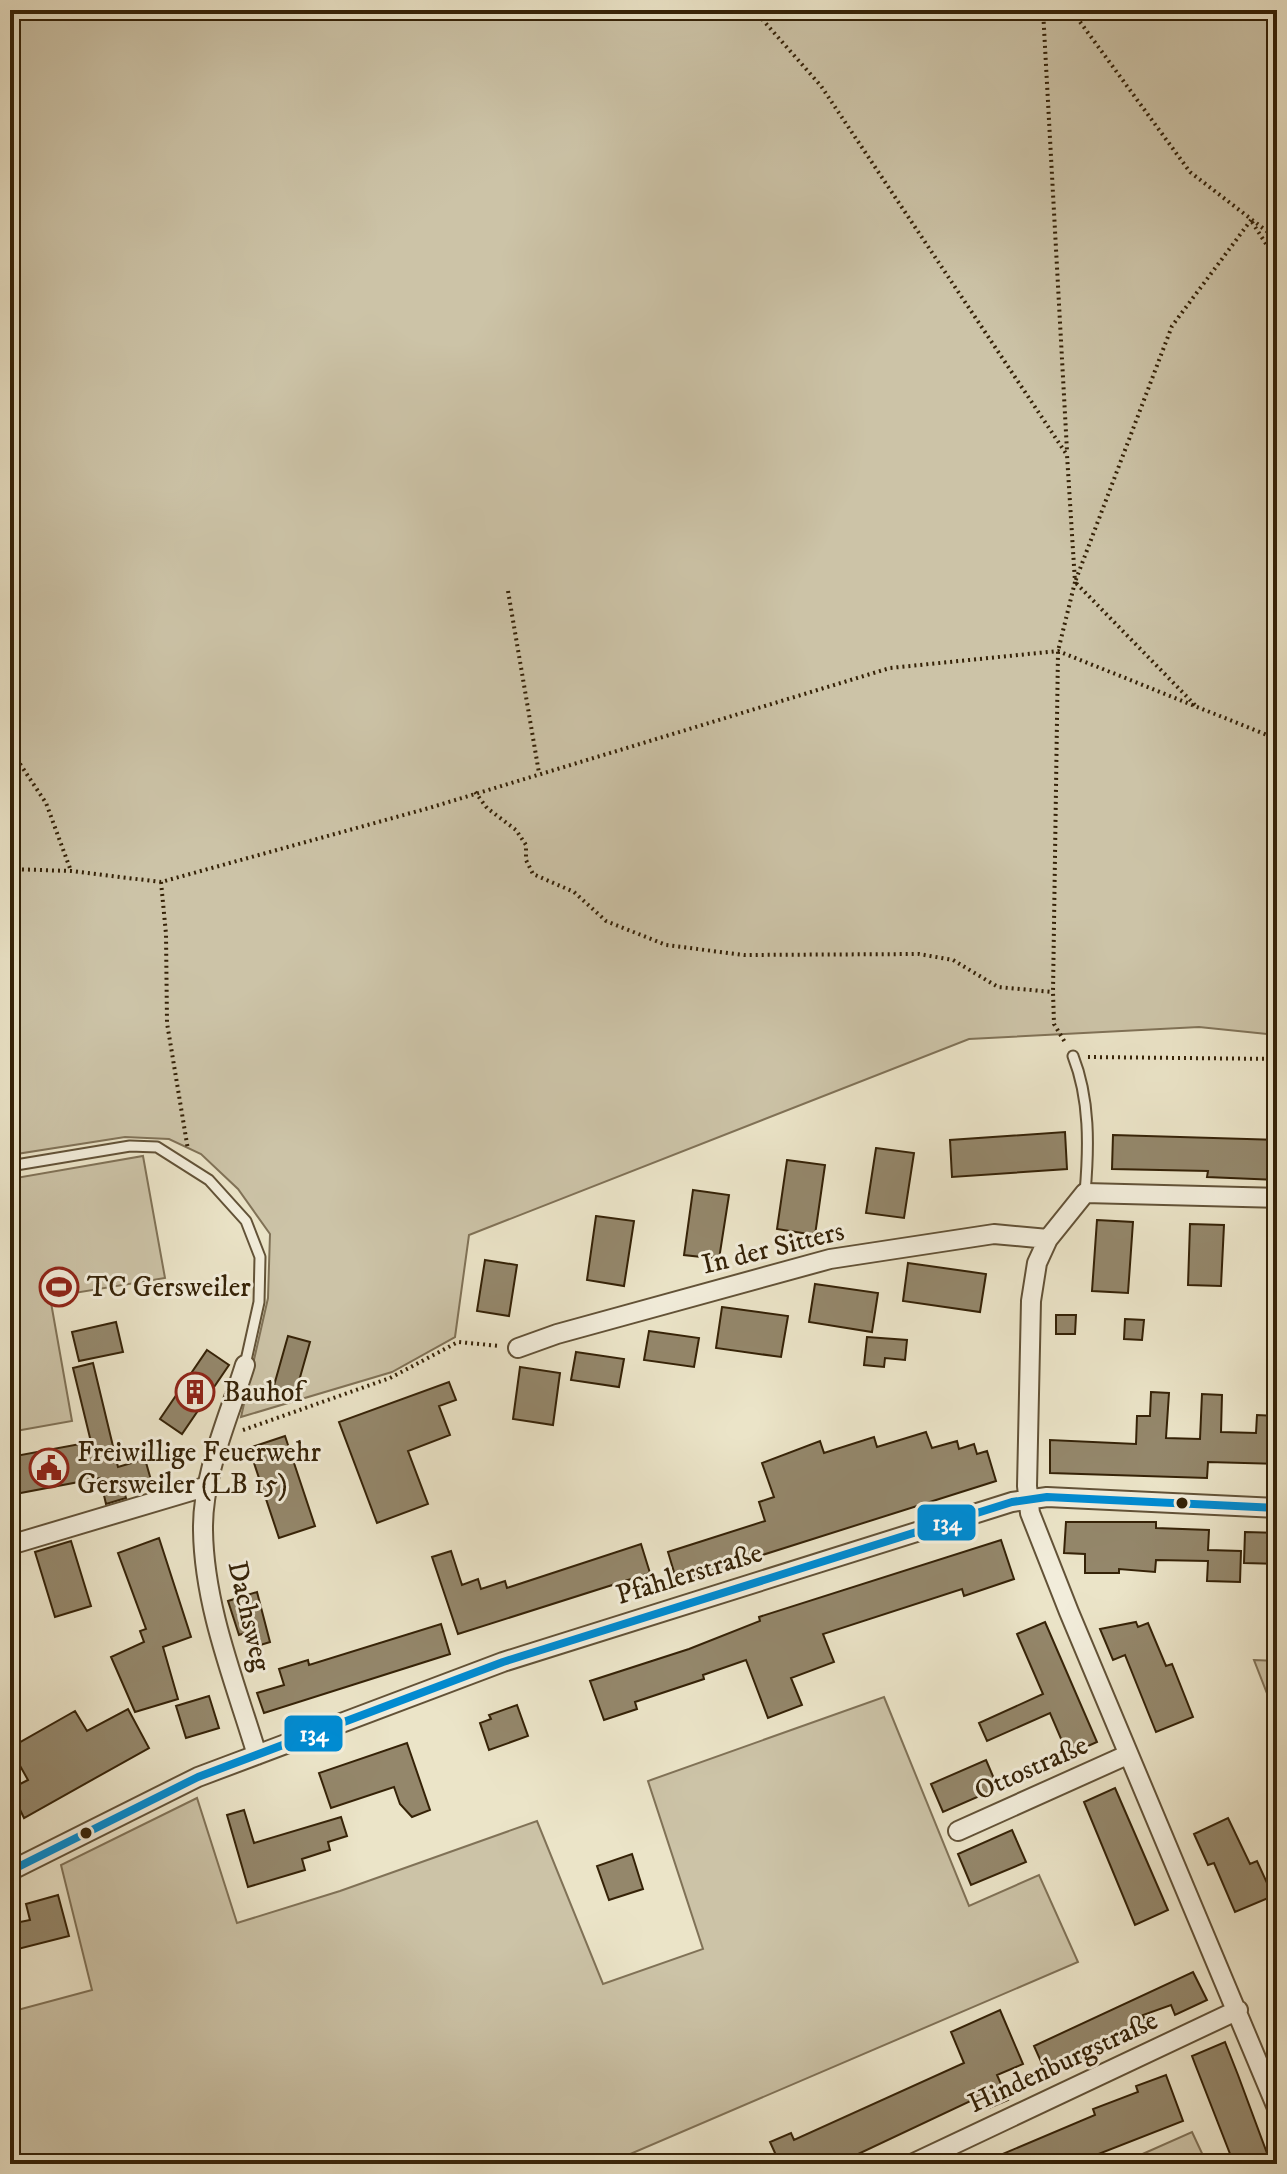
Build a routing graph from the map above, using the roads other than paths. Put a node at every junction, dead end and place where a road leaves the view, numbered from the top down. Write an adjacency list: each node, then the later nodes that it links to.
1 (1073, 1056): 3 (lane)
2 (10, 1166): 7 (lane)
3 (1085, 1193): 4 (street); 5 (street)
4 (1277, 1198)
5 (1048, 1239): 6 (street, In der Sitters); 9 (street)
6 (518, 1348)
7 (245, 1365): 8 (street, Dachsweg)
8 (208, 1486): 11 (street); 12 (street, Dachsweg)
9 (1028, 1499): 10 (street, Pfählerstraße); 12 (street, Pfählerstraße); 13 (street)
10 (1277, 1508)
11 (10, 1545)
12 (257, 1755): 15 (street, Pfählerstraße)
13 (1127, 1755): 14 (street, Ottostraße); 16 (street)
14 (958, 1831)
15 (10, 1871)
16 (1238, 2010): 17 (street); 18 (street, Hindenburgstraße)
17 (1277, 2108)
18 (912, 2164)

